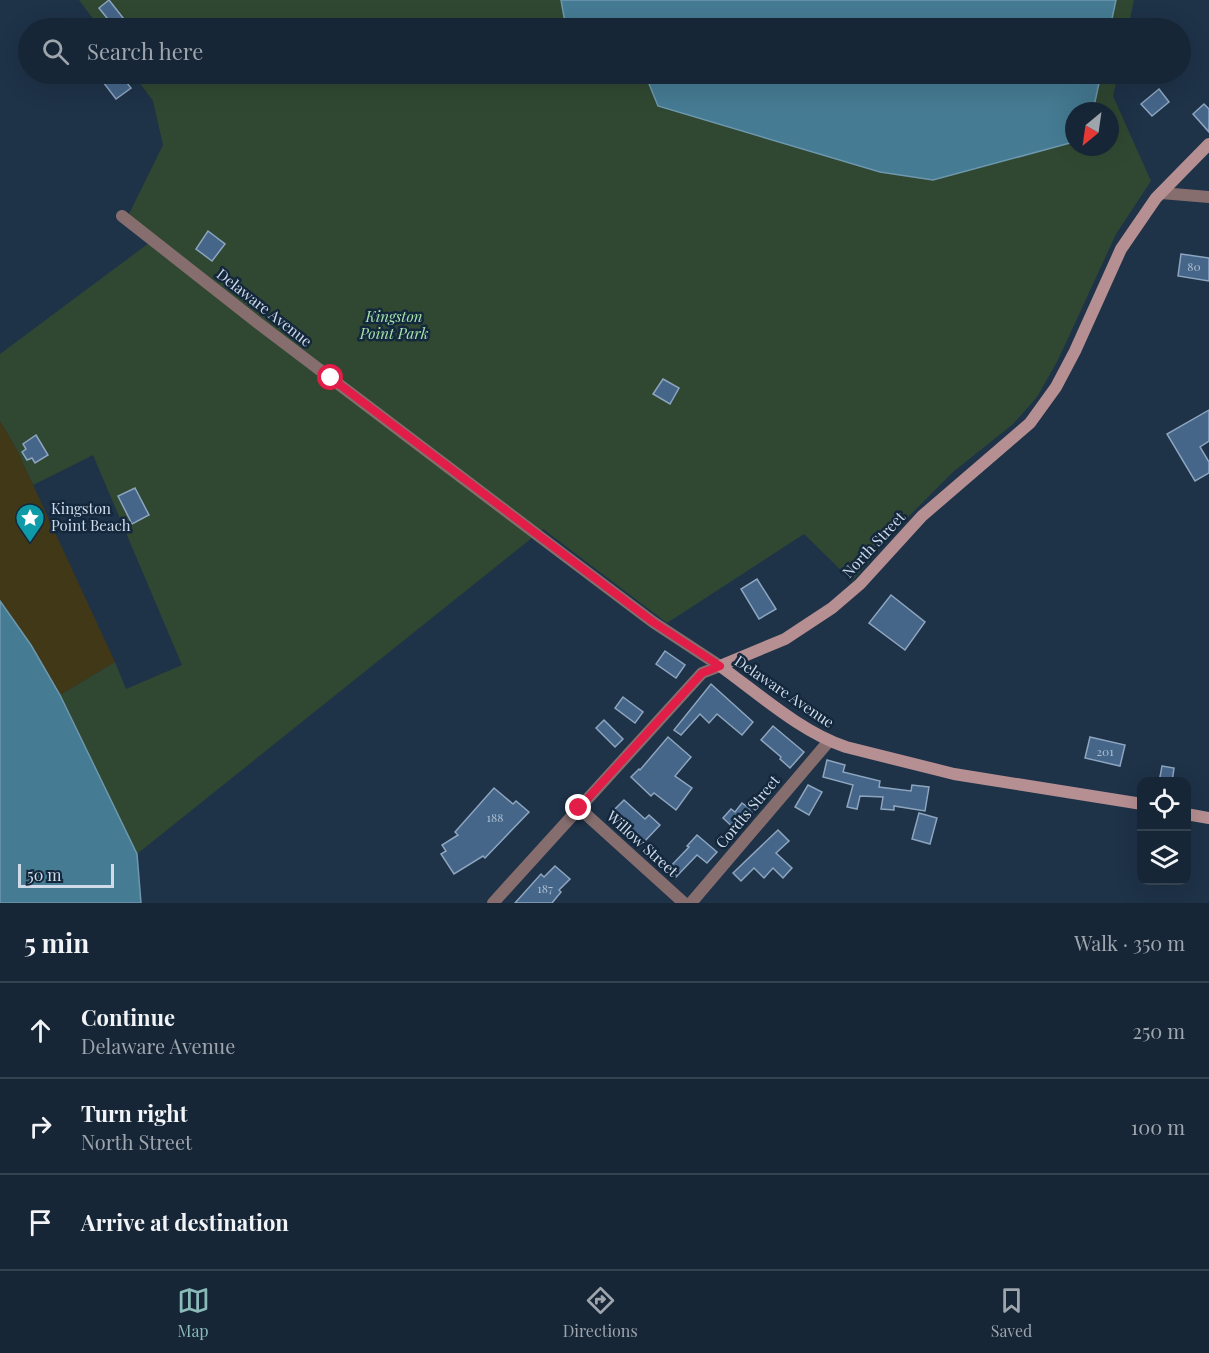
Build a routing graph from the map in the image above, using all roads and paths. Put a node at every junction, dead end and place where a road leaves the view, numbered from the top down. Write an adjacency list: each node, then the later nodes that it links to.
1 (1209, 144): 2 (street, North Street)
2 (1161, 193): 3 (street); 5 (street, North Street)
3 (1209, 197)
4 (122, 216): 5 (street, Delaware Avenue)
5 (720, 666): 6 (street, Delaware Avenue); 8 (street, North Street)
6 (829, 741): 7 (street, Delaware Avenue); 13 (street, Cordts Street)
7 (1137, 803)
8 (579, 808): 11 (street, North Street); 12 (street, Willow Street)
9 (1191, 815): 10 (street)
10 (1209, 818)
11 (493, 903)
12 (684, 903)
13 (691, 903)

